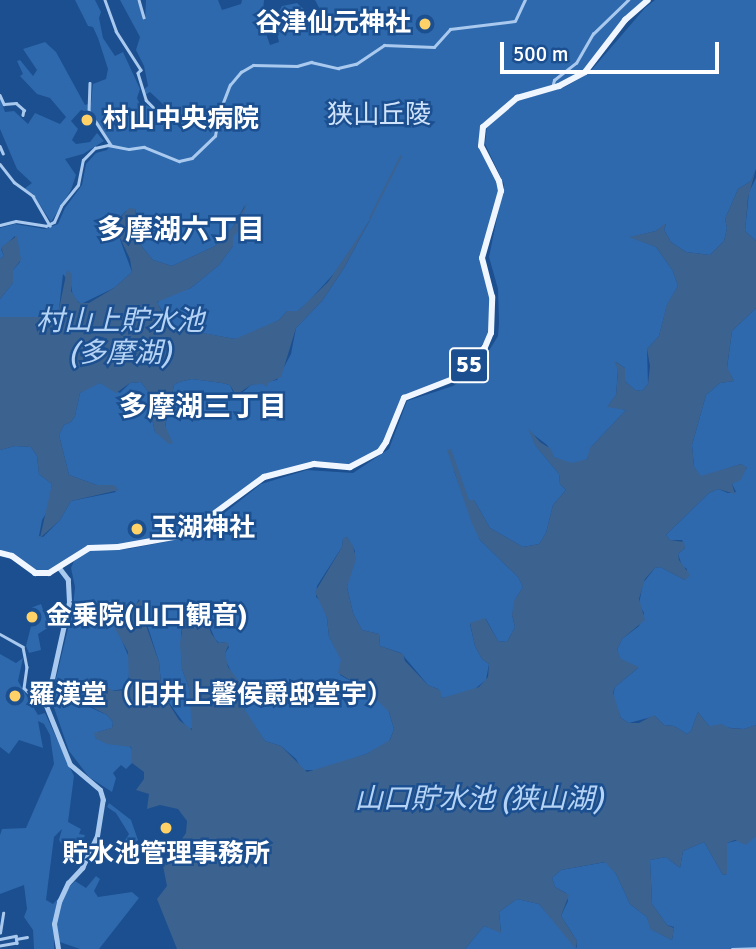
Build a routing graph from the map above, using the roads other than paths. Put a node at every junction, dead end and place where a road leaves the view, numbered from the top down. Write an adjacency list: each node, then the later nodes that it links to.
1 (111, 0): 6 (street)
2 (139, 0): 7 (street)
3 (525, 0): 13 (street)
4 (628, 0): 9 (street)
5 (648, 0): 9 (main road, 55)
6 (105, 1): 11 (street)
7 (144, 17)
8 (90, 83): 13 (street)
9 (552, 88): 20 (main road, 55)
10 (0, 95): 12 (street)
11 (154, 108)
12 (23, 115)
13 (111, 145): 18 (street)
14 (0, 146): 15 (street)
15 (3, 153)
16 (0, 164): 18 (street)
17 (0, 225): 18 (street)
18 (50, 225)
19 (0, 553): 20 (main road)
20 (60, 568): 22 (street)
21 (0, 634): 22 (street)
22 (46, 706): 30 (street)
23 (3, 913): 24 (street)
24 (0, 933)
25 (27, 937): 27 (street)
26 (0, 939): 27 (street)
27 (16, 939): 28 (street)
28 (0, 946)
29 (756, 948): 31 (street)
30 (58, 949)
31 (732, 949)

